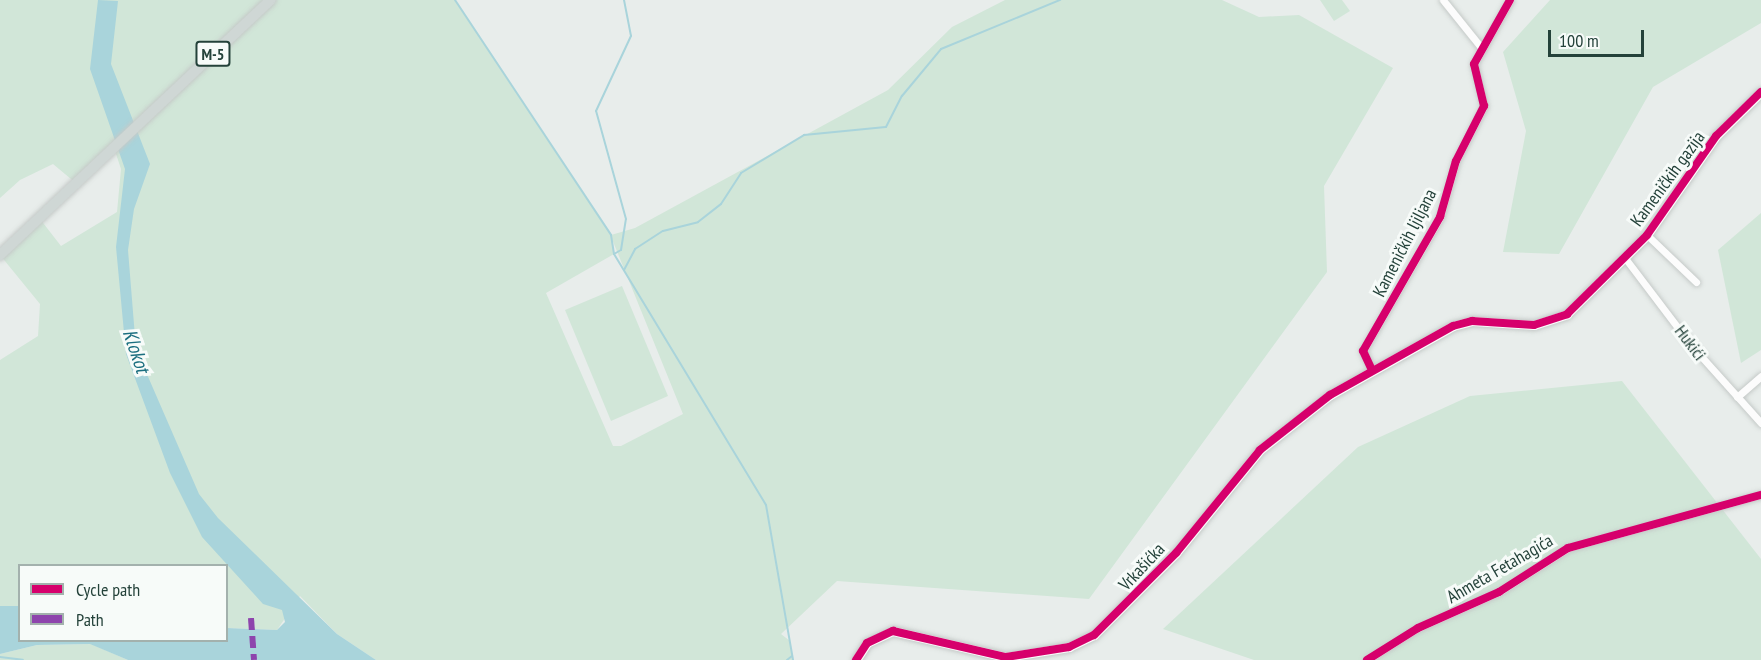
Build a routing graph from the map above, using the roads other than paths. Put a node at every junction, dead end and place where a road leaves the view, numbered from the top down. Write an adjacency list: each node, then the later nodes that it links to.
1 (271, 0): 7 (main road, M-5)
2 (1443, 0): 4 (street)
3 (1510, 0): 4 (street, Kameničkih ljiljana)
4 (1480, 46): 10 (street, Kameničkih ljiljana)
5 (1761, 92): 6 (street, Kameničkih gazija)
6 (1647, 235): 8 (street, Kameničkih gazija); 9 (street)
7 (0, 255)
8 (1625, 258): 10 (street, Kameničkih gazija); 12 (street, Hukići)
9 (1696, 282)
10 (1371, 368): 15 (street, Vrkašićka)
11 (1761, 376): 12 (street)
12 (1737, 397): 13 (street, Hukići)
13 (1761, 423)
14 (1761, 495): 17 (street, Ahmeta Fetahagića)
15 (1019, 658): 16 (street, Vrkašićka)
16 (856, 660)
17 (1367, 660)

